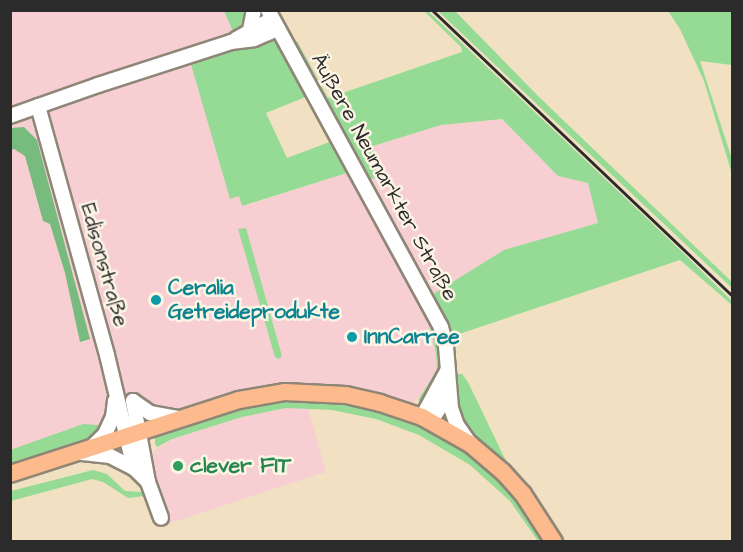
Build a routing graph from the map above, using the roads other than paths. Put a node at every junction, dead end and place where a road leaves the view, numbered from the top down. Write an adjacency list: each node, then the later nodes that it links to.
1 (254, 10): 3 (street)
2 (273, 20): 3 (street); 4 (street); 7 (street, Äußere Neumarkter Straße)
3 (249, 31): 4 (street)
4 (231, 42): 5 (street)
5 (38, 106): 6 (street); 8 (street, Edisonstraße)
6 (10, 116)
7 (448, 369): 9 (street, Äußere Neumarkter Straße); 13 (street)
8 (112, 376): 10 (street, Edisonstraße); 11 (street)
9 (449, 392): 13 (street); 15 (street, Äußere Neumarkter Straße)
10 (117, 393): 14 (street, Edisonstraße); 16 (street)
11 (133, 400): 12 (street); 14 (street)
12 (182, 418): 13 (main road, Äußere Neumarkter Straße); 14 (main road, Äußere Neumarkter Straße)
13 (427, 419): 15 (main road, Äußere Neumarkter Straße)
14 (133, 434): 16 (main road, Äußere Neumarkter Straße); 17 (street); 19 (street)
15 (470, 444): 21 (main road, Äußere Neumarkter Straße)
16 (84, 450): 17 (street); 18 (main road, Äußere Neumarkter Straße)
17 (134, 468): 19 (street)
18 (10, 474)
19 (148, 482): 20 (street)
20 (161, 518)
21 (554, 542)

